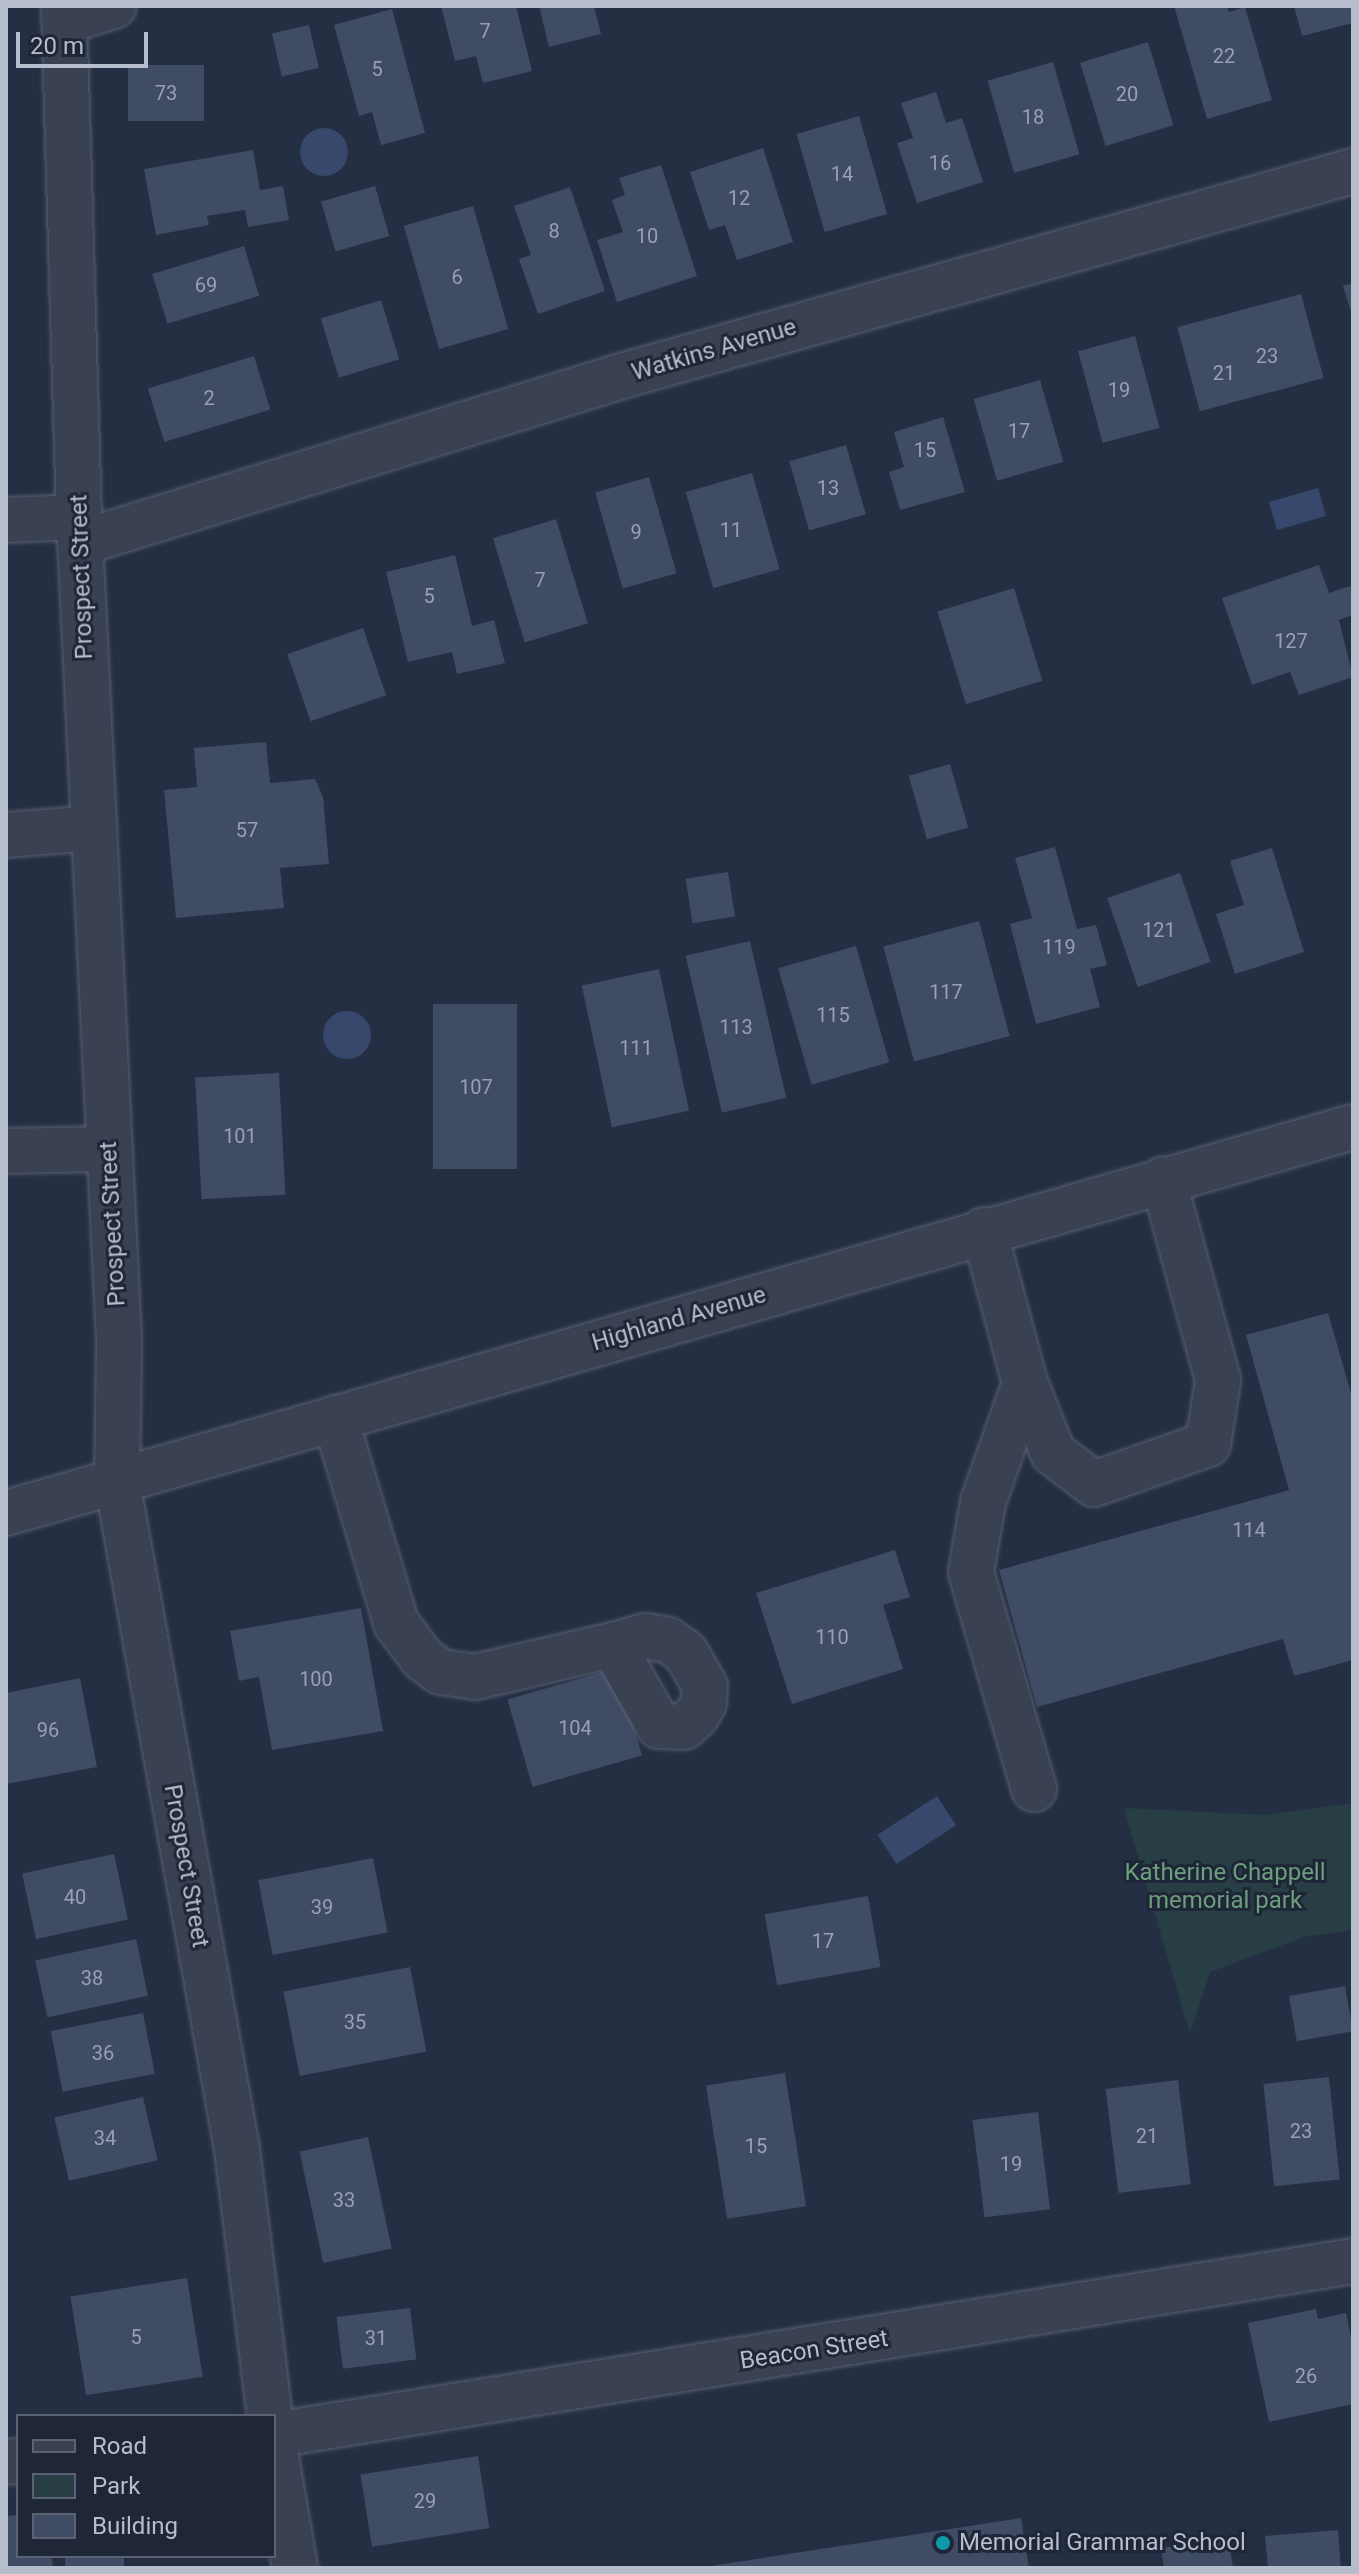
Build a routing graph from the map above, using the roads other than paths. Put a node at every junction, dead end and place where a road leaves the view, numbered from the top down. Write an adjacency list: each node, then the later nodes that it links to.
1 (114, 6): 2 (street)
2 (64, 13): 5 (street, Prospect Street)
3 (1353, 171): 5 (street, Watkins Avenue)
4 (6, 520): 5 (street, Watkins Avenue)
5 (79, 530): 6 (street, Prospect Street)
6 (93, 828): 7 (street); 9 (street, Prospect Street)
7 (6, 835)
8 (1350, 1134): 11 (street, Highland Avenue)
9 (110, 1149): 10 (street); 15 (street, Prospect Street)
10 (6, 1151)
11 (1163, 1179): 12 (street, Highland Avenue); 13 (street)
12 (984, 1230): 13 (street); 14 (street, Highland Avenue)
13 (1025, 1383): 18 (street)
14 (335, 1418): 15 (street, Highland Avenue); 17 (street)
15 (117, 1481): 16 (street, Highland Avenue); 20 (street, Prospect Street)
16 (6, 1513)
17 (613, 1645)
18 (1034, 1789)
19 (1353, 2261): 21 (street, Beacon Street)
20 (270, 2414)
21 (276, 2435)
22 (276, 2458): 23 (street)
23 (295, 2568)

